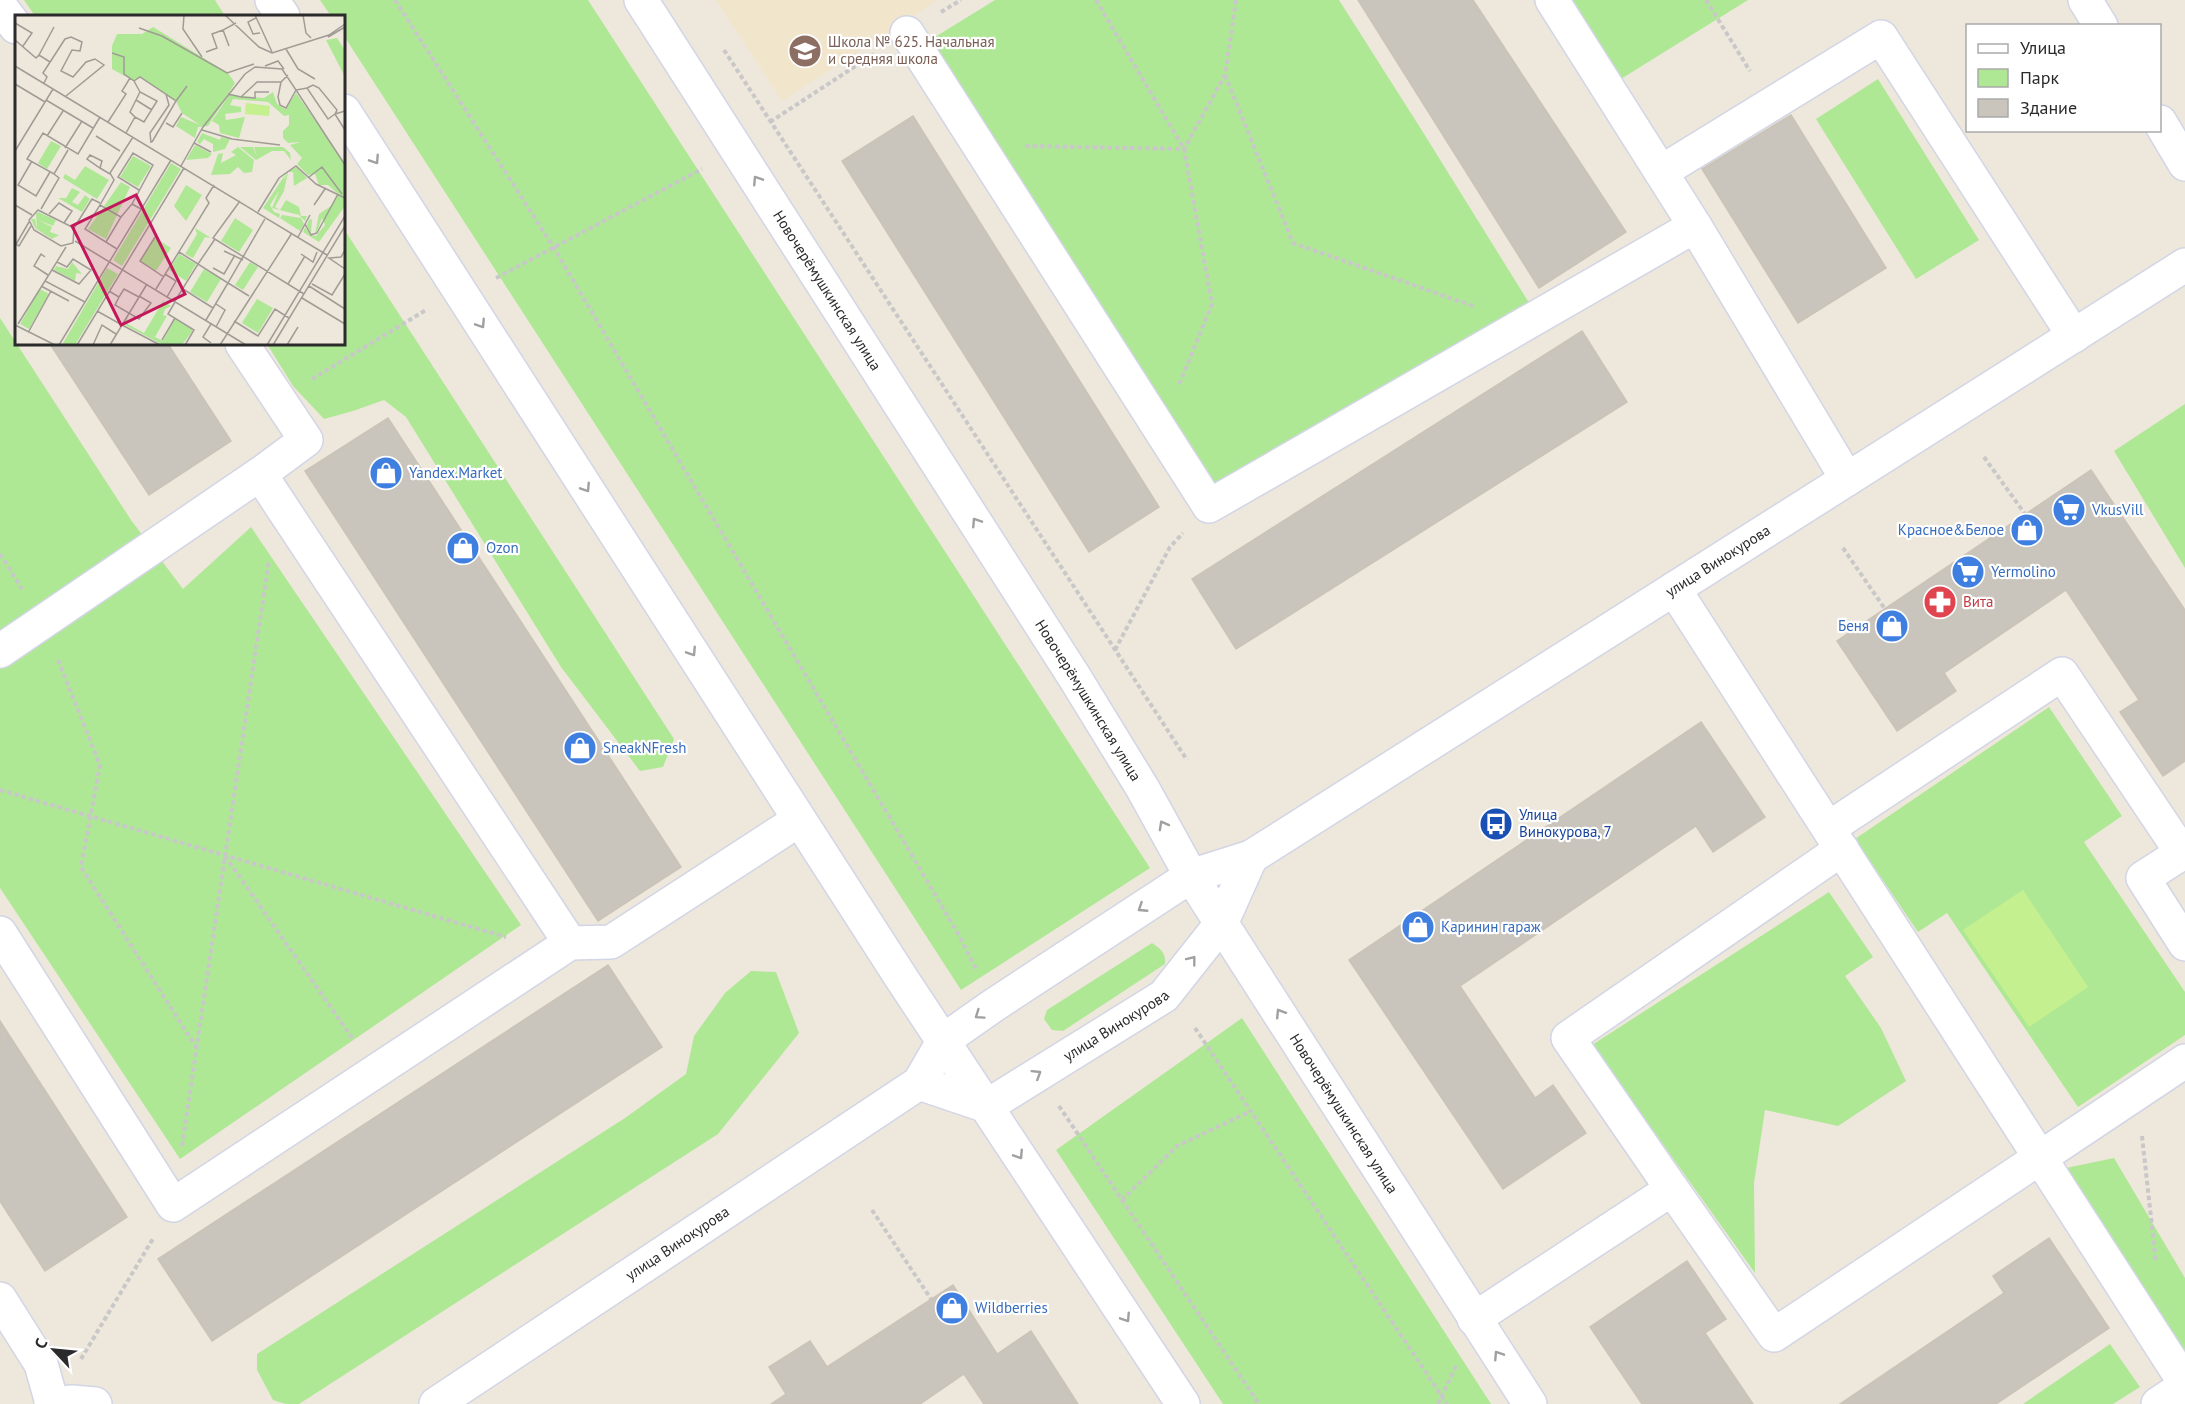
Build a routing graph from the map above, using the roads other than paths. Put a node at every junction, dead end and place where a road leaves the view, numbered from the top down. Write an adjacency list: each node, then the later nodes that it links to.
1 (272, 0): 6 (street)
2 (641, 0): 25 (street, Новочерёмушкинская улица, one-way to 2)
3 (1552, 0): 13 (street)
4 (2085, 0): 7 (street)
5 (0, 6): 8 (street)
6 (282, 15)
7 (2100, 24)
8 (15, 26)
9 (907, 33): 14 (street)
10 (345, 113): 22 (street, one-way to 22)
11 (2161, 124): 12 (street)
12 (2185, 164)
13 (1661, 172): 14 (street); 16 (street)
14 (1695, 226): 19 (street)
15 (2185, 265): 16 (street, улица Винокурова)
16 (2074, 336): 19 (street, улица Винокурова)
17 (243, 345): 18 (street)
18 (260, 474): 21 (street); 29 (street)
19 (1847, 479): 20 (street, улица Винокурова)
20 (1674, 590): 23 (street); 24 (street, улица Винокурова)
21 (0, 651)
22 (800, 820): 29 (street); 30 (street)
23 (1835, 838): 28 (street); 34 (street); 35 (street)
24 (1251, 857): 25 (street, улица Винокурова); 26 (street, улица Винокурова)
25 (1191, 876): 26 (street, Новочерёмушкинская улица); 30 (street, улица Винокурова, one-way to 30)
26 (1221, 924): 33 (street, улица Винокурова, one-way to 26); 37 (street, Новочерёмушкинская улица, one-way to 26)
27 (0, 933): 29 (street)
28 (2185, 944)
29 (563, 948)
30 (944, 1040): 32 (street, улица Винокурова); 33 (street)
31 (2185, 1061): 34 (street)
32 (919, 1083): 33 (street); 40 (street, улица Винокурова)
33 (987, 1106): 41 (street, one-way to 41)
34 (2041, 1157): 35 (street); 38 (street)
35 (1672, 1189): 37 (street)
36 (0, 1299): 39 (street)
37 (1474, 1318): 42 (street, Новочерёмушкинская улица, one-way to 37)
38 (2185, 1384): 43 (street)
39 (68, 1403)
40 (436, 1404)
41 (1183, 1404)
42 (1530, 1404)
43 (2158, 1404)

